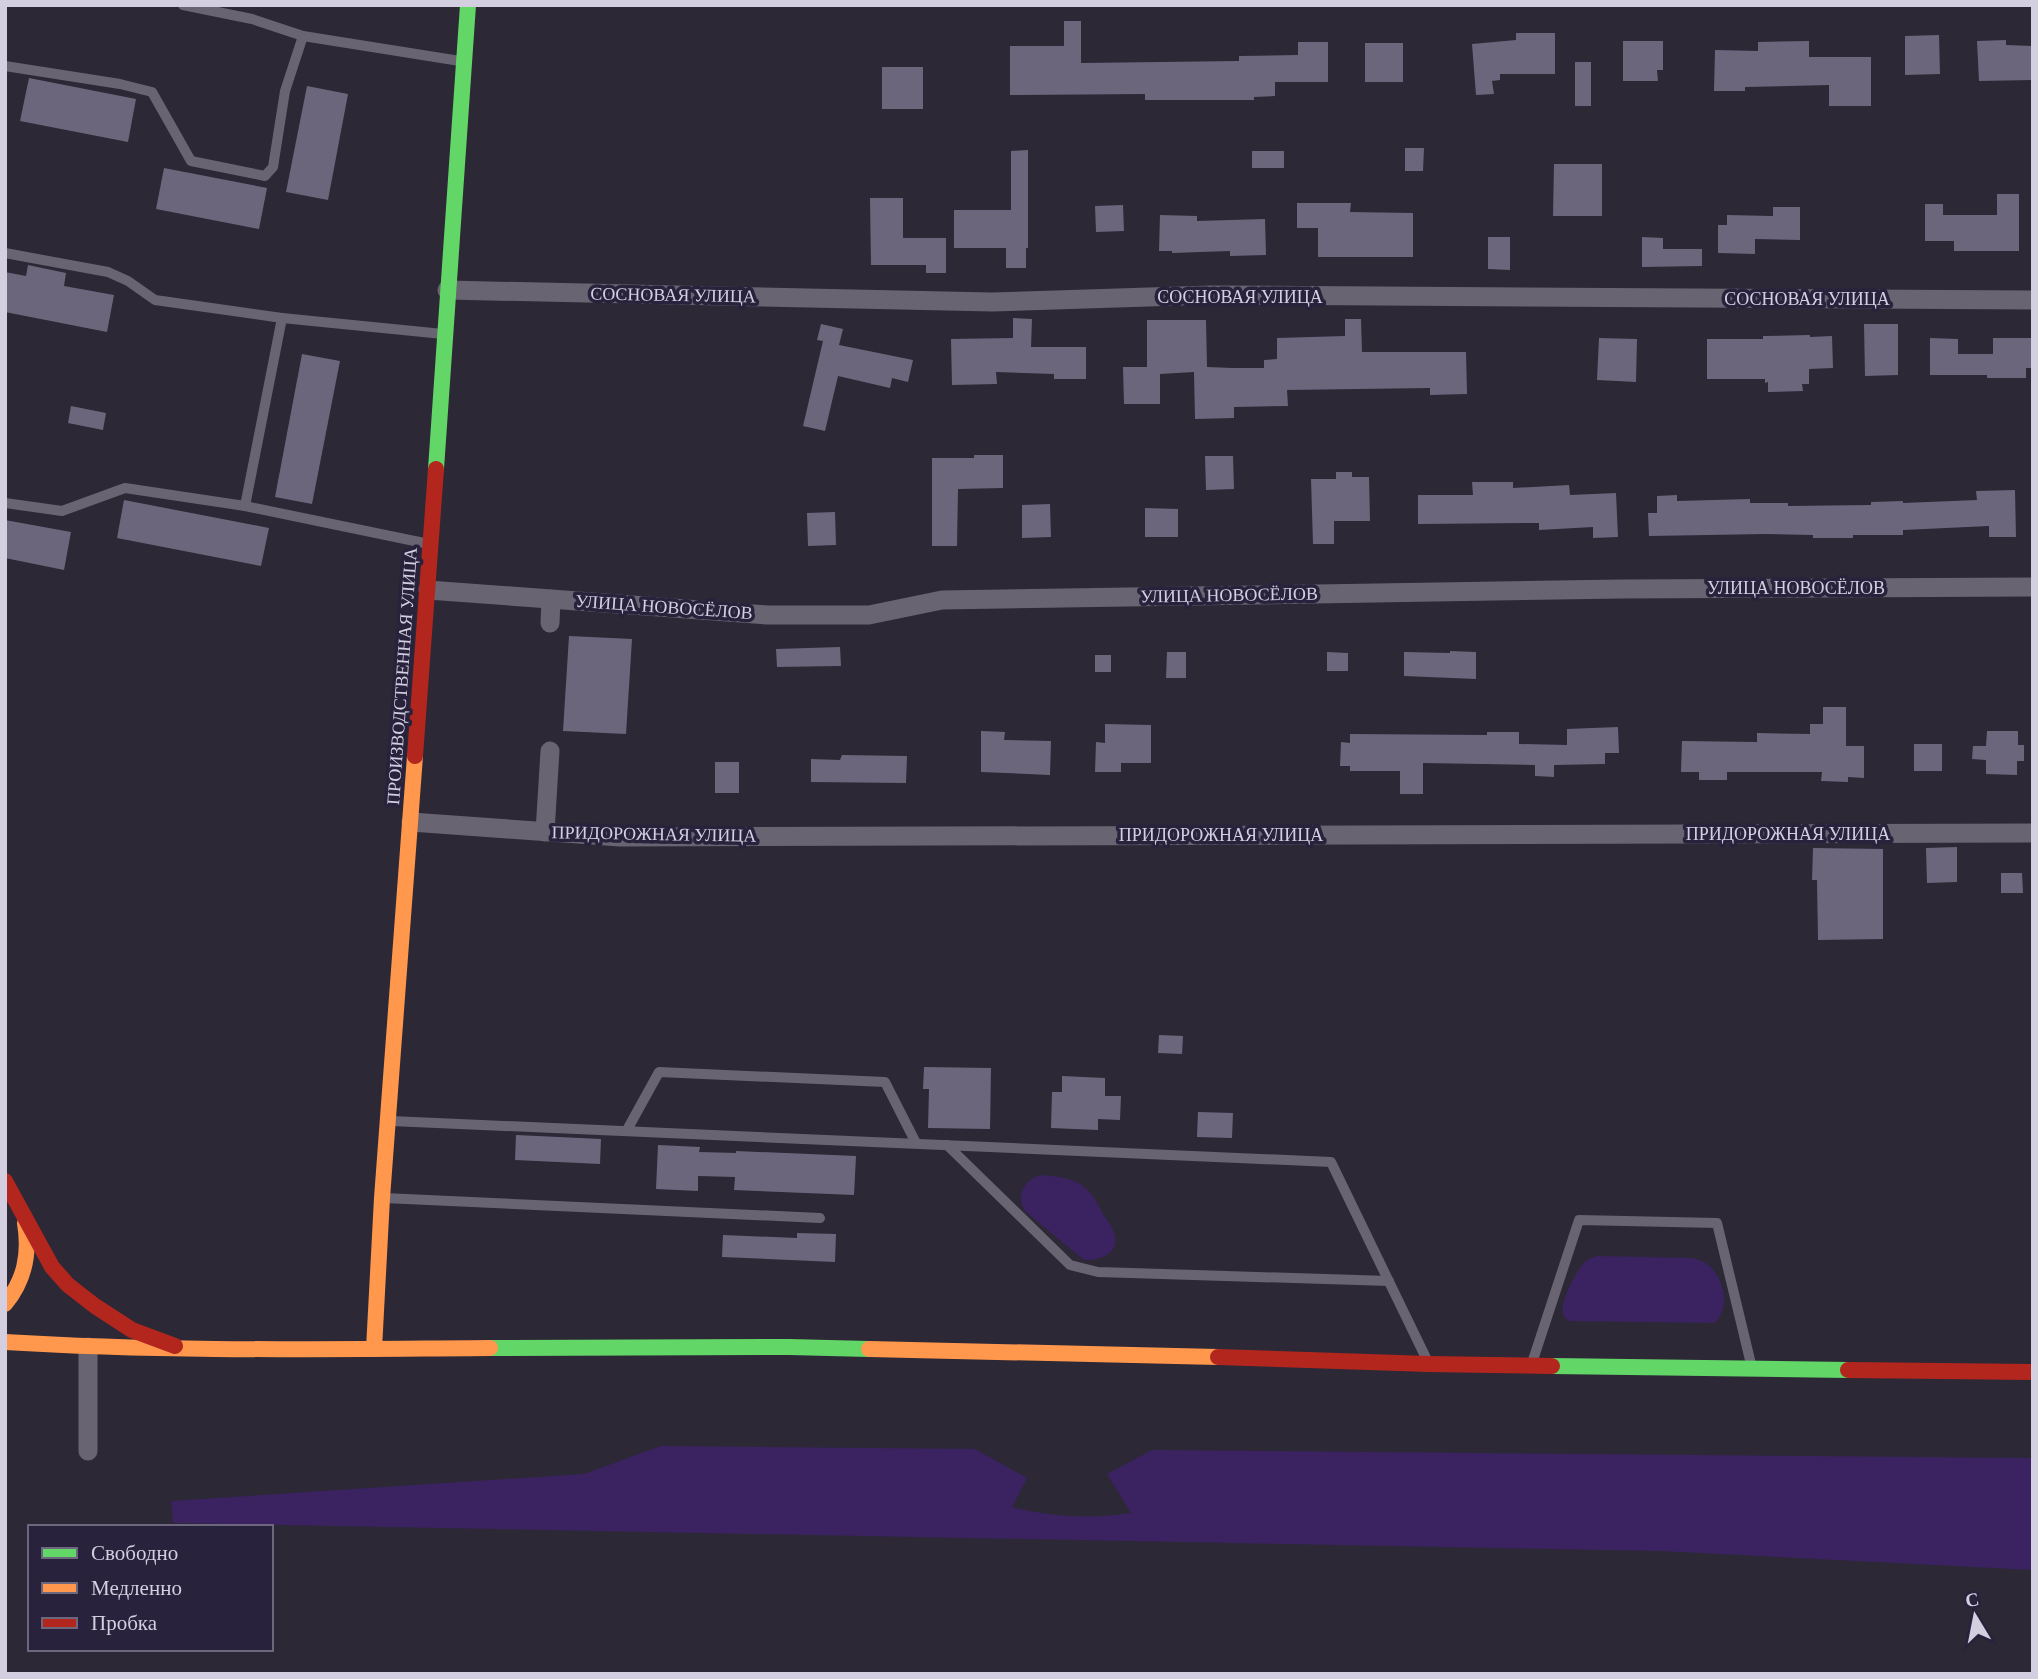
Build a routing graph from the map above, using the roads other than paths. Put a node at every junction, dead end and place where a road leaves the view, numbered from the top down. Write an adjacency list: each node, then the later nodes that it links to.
1 (183, 5): 3 (lane)
2 (468, 5): 4 (main road, ПРОИЗВОДСТВЕННАЯ УЛИЦА)
3 (303, 36): 4 (lane); 5 (lane)
4 (464, 62): 7 (main road, ПРОИЗВОДСТВЕННАЯ УЛИЦА)
5 (5, 66)
6 (5, 253): 9 (lane)
7 (447, 290): 8 (street, СОСНОВАЯ УЛИЦА); 10 (main road, ПРОИЗВОДСТВЕННАЯ УЛИЦА)
8 (2033, 300)
9 (282, 318): 10 (lane); 12 (lane)
10 (444, 334): 13 (main road, ПРОИЗВОДСТВЕННАЯ УЛИЦА)
11 (5, 503): 12 (lane)
12 (245, 506): 13 (lane)
13 (431, 544): 15 (main road, ПРОИЗВОДСТВЕННАЯ УЛИЦА)
14 (2033, 587): 16 (street, УЛИЦА НОВОСЁЛОВ)
15 (428, 590): 16 (street, УЛИЦА НОВОСЁЛОВ); 19 (main road, ПРОИЗВОДСТВЕННАЯ УЛИЦА)
16 (551, 599): 17 (street)
17 (550, 623)
18 (550, 751): 20 (street)
19 (411, 822): 20 (street, ПРИДОРОЖНАЯ УЛИЦА); 22 (main road, ПРОИЗВОДСТВЕННАЯ УЛИЦА)
20 (545, 832): 21 (street, ПРИДОРОЖНАЯ УЛИЦА)
21 (2033, 833)
22 (388, 1121): 23 (lane); 27 (main road, ПРОИЗВОДСТВЕННАЯ УЛИЦА)
23 (627, 1130): 24 (lane); 24 (lane)
24 (916, 1143): 25 (lane)
25 (947, 1145): 30 (lane); 30 (lane)
26 (5, 1181): 28 (main road)
27 (382, 1198): 29 (lane); 35 (main road, ПРОИЗВОДСТВЕННАЯ УЛИЦА)
28 (18, 1204): 31 (main road); 34 (main road)
29 (821, 1218)
30 (1389, 1281): 36 (lane)
31 (5, 1304)
32 (5, 1342): 33 (main road)
33 (88, 1347): 34 (main road); 40 (street)
34 (182, 1349): 35 (main road)
35 (374, 1349): 36 (main road)
36 (1429, 1364): 37 (main road)
37 (1531, 1365): 38 (main road); 38 (lane)
38 (1752, 1367): 39 (main road)
39 (2033, 1372)
40 (88, 1451)

